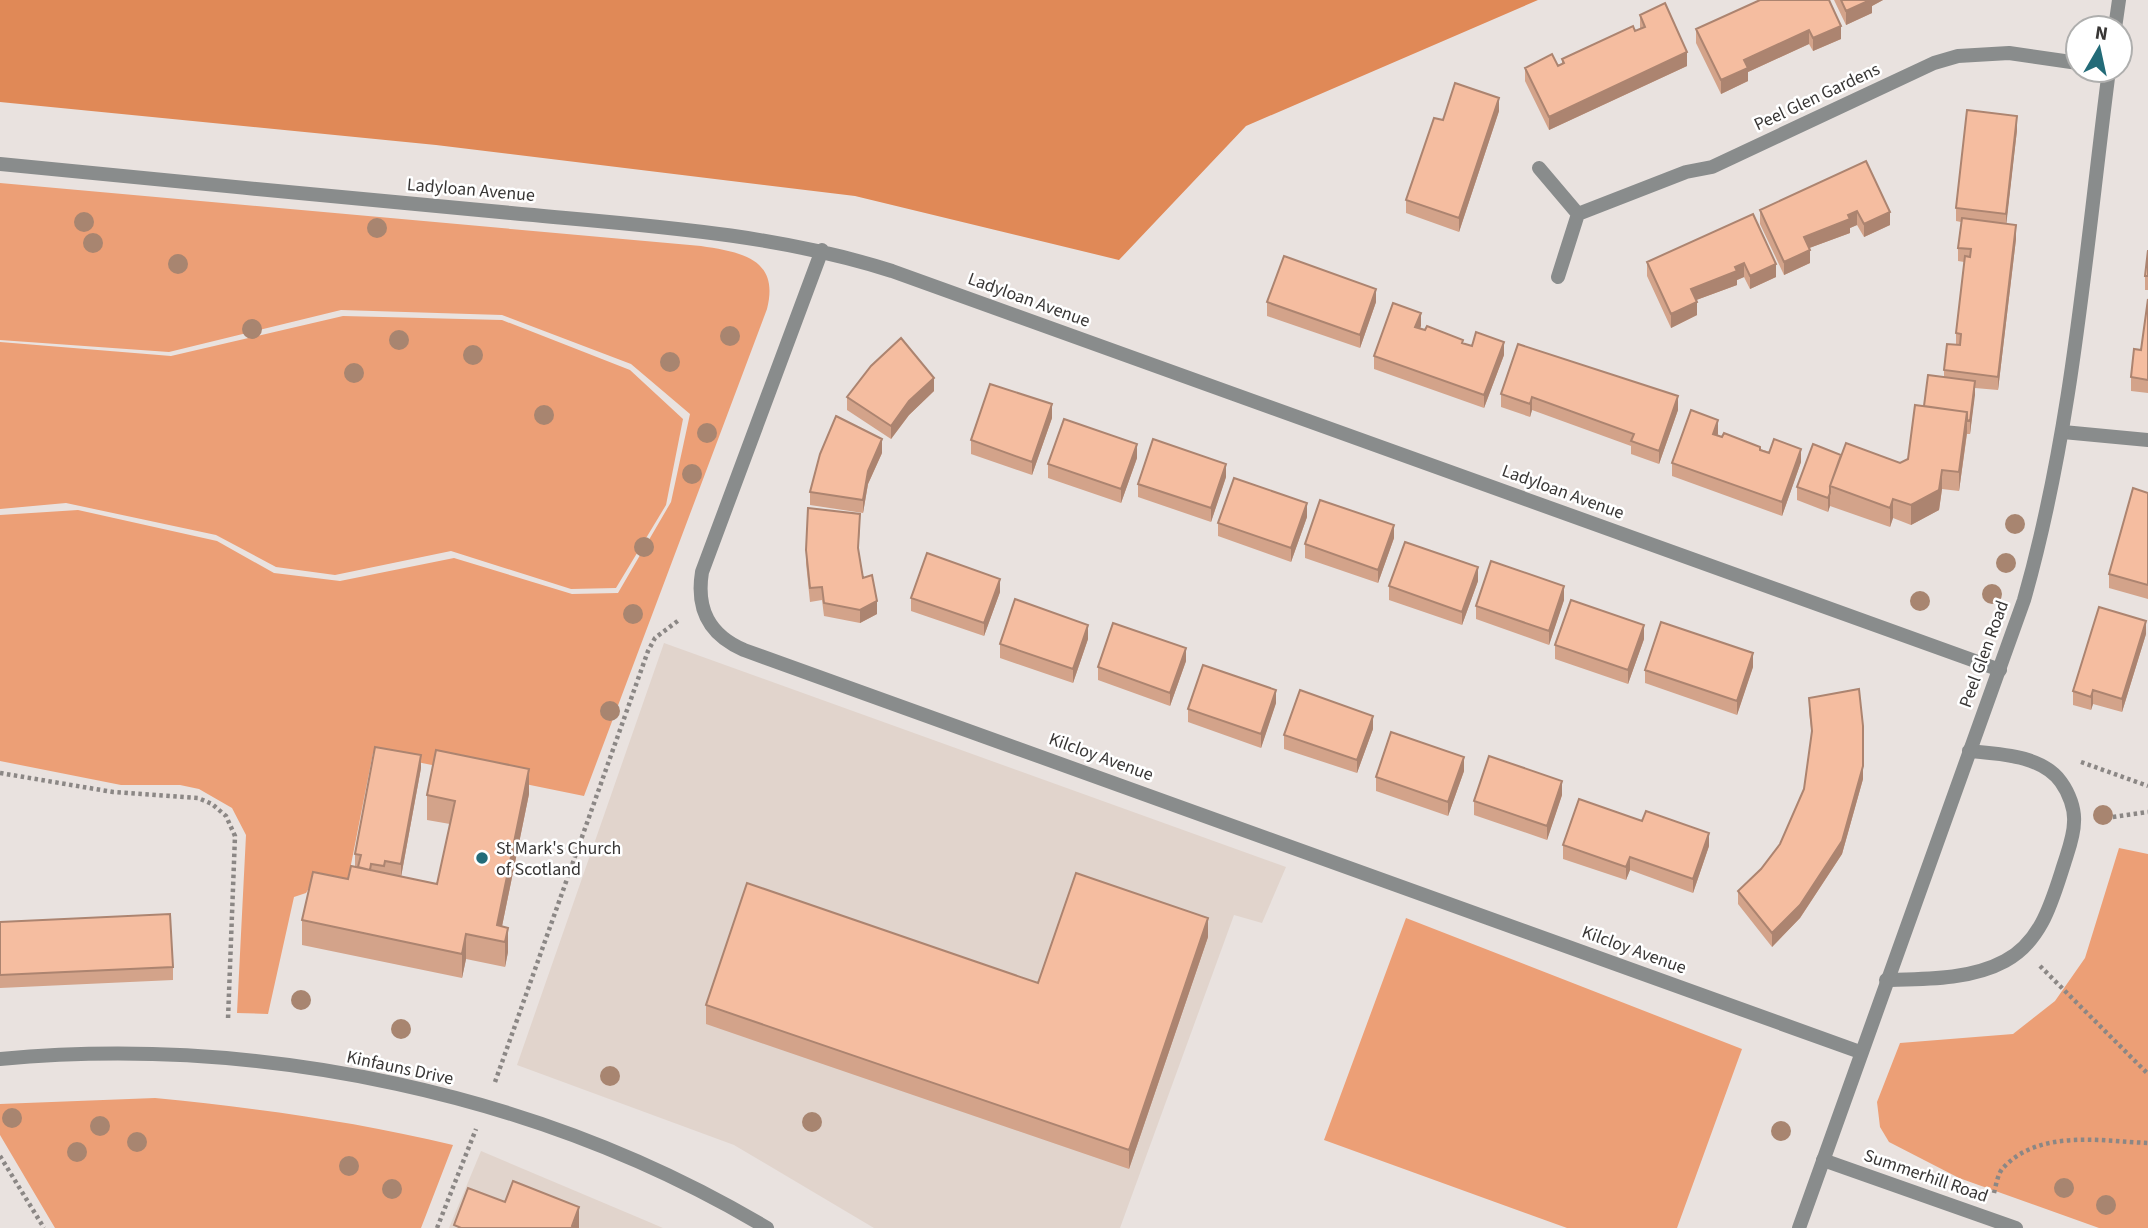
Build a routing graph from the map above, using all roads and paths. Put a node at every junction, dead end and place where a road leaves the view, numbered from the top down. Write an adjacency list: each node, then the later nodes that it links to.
1 (2064, 61): 5 (street, Peel Glen Gardens)
2 (2107, 84): 8 (street, Peel Glen Road)
3 (0, 164): 6 (street, Ladyloan Avenue)
4 (1539, 168): 5 (street)
5 (1578, 214): 7 (street)
6 (821, 250): 10 (street); 11 (street, Ladyloan Avenue)
7 (1558, 277)
8 (2063, 432): 9 (street); 11 (street, Peel Glen Road)
9 (2148, 440)
10 (701, 608): 19 (street, Kilcloy Avenue); 22 (path)
11 (2000, 670): 12 (street, Peel Glen Road)
12 (1969, 751): 15 (street); 17 (street, Peel Glen Road)
13 (0, 773): 18 (path)
14 (2148, 812): 15 (path)
15 (2074, 822): 16 (street)
16 (2022, 949): 17 (street); 21 (path)
17 (1885, 980): 19 (street, Peel Glen Road)
18 (228, 1018)
19 (1860, 1052): 25 (street, Peel Glen Road)
20 (0, 1059): 22 (street, Kinfauns Drive)
21 (2148, 1074)
22 (485, 1105): 28 (path); 29 (street, Kinfauns Drive)
23 (2148, 1143): 26 (path)
24 (0, 1156): 27 (path)
25 (1823, 1160): 26 (street, Summerhill Road); 30 (street, Peel Glen Road)
26 (1987, 1217): 31 (street, Summerhill Road)
27 (44, 1228)
28 (438, 1228)
29 (767, 1228)
30 (1799, 1228)
31 (2016, 1228)

